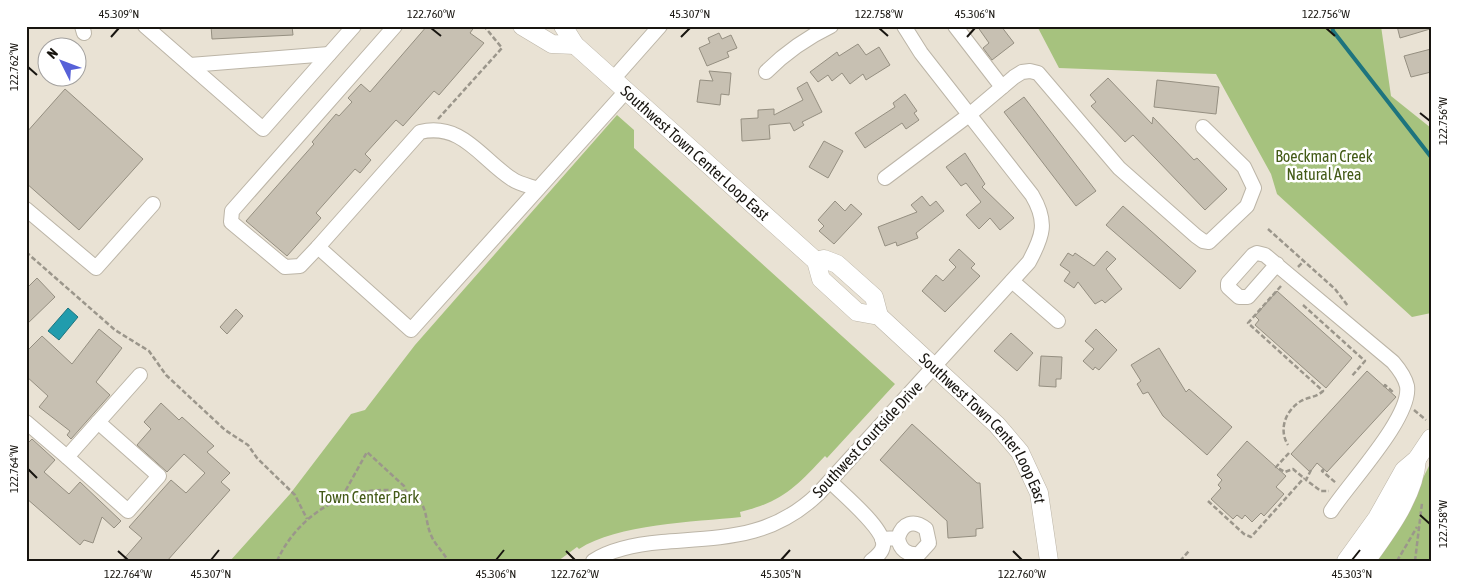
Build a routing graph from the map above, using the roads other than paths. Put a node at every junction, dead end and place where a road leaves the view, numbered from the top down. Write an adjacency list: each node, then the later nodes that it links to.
1 (145, 26): 12 (street)
2 (395, 26): 22 (street)
3 (522, 26): 10 (main road)
4 (564, 26): 10 (main road, Southwest Town Center Loop East)
5 (660, 26): 14 (street)
6 (831, 26): 13 (street)
7 (904, 26): 16 (street, Southwest Courtside Drive)
8 (955, 26): 15 (street)
9 (350, 28): 11 (street)
10 (575, 45): 14 (main road, Southwest Town Center Loop East)
11 (329, 54): 12 (street); 12 (street)
12 (190, 65)
13 (766, 72)
14 (620, 84): 19 (street); 26 (main road, Southwest Town Center Loop East)
15 (1002, 87): 16 (street); 17 (street)
16 (968, 115): 18 (street); 24 (street, Southwest Courtside Drive)
17 (1203, 127)
18 (885, 178)
19 (538, 189): 22 (street); 22 (street)
20 (153, 204): 21 (street)
21 (26, 208)
22 (318, 247)
23 (1277, 264): 34 (street)
24 (1012, 281): 25 (street); 26 (street, Southwest Courtside Drive)
25 (1058, 321)
26 (934, 366): 33 (street, Southwest Courtside Drive); 39 (main road, Southwest Town Center Loop East)
27 (140, 375): 29 (street)
28 (26, 422): 31 (street)
29 (98, 422): 31 (street); 31 (street)
30 (1431, 438): 32 (main road)
31 (67, 457)
32 (1417, 459): 40 (main road); 41 (main road)
33 (830, 481): 36 (street); 37 (street, Southwest Courtside Drive)
34 (1331, 511)
35 (898, 538): 36 (street)
36 (882, 539): 38 (street)
37 (593, 561)
38 (871, 561)
39 (1049, 561)
40 (1346, 561)
41 (1366, 561)

